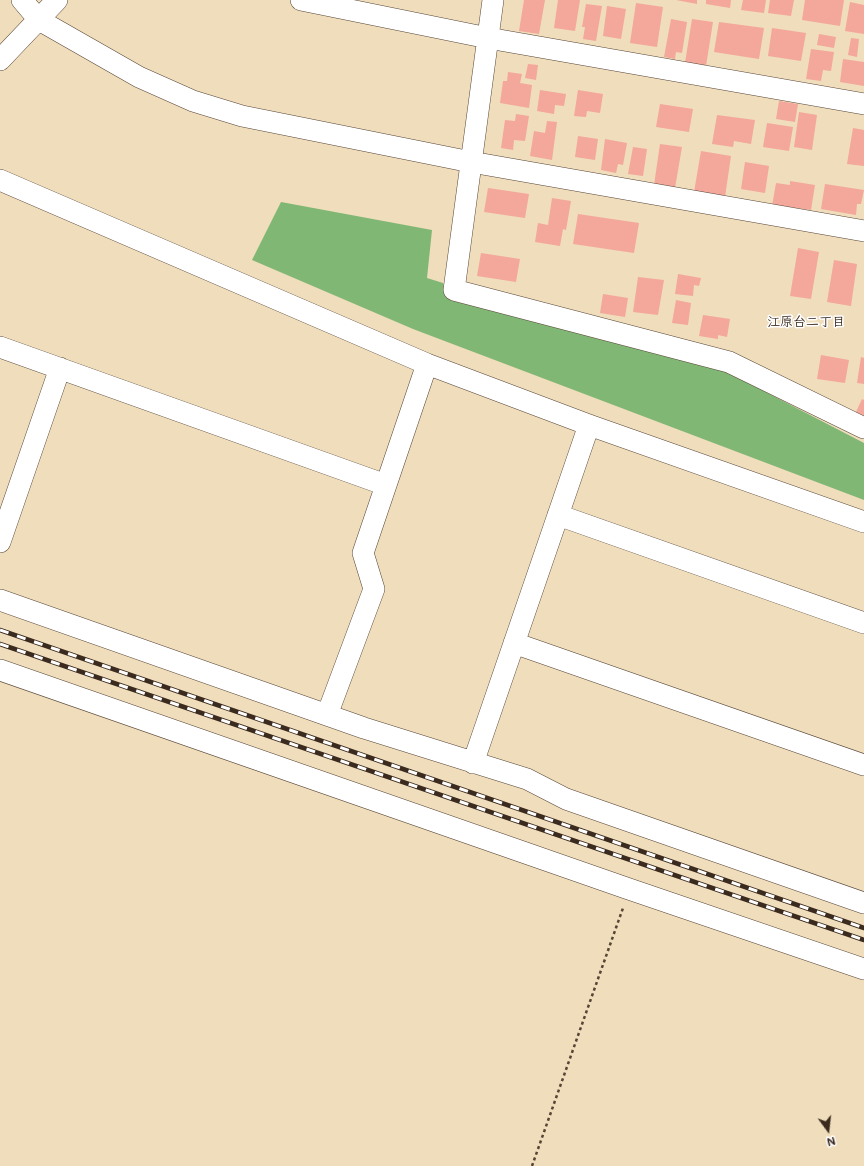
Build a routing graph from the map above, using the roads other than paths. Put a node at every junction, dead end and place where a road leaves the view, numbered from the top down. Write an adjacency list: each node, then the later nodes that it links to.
1 (22, 0): 5 (street)
2 (57, 0): 5 (street)
3 (301, 0): 6 (street)
4 (493, 0): 6 (street)
5 (39, 20): 7 (street); 9 (street)
6 (488, 38): 8 (street); 9 (street)
7 (0, 60)
8 (864, 104)
9 (471, 162): 11 (street); 16 (street)
10 (0, 180): 13 (street)
11 (864, 231)
12 (0, 347): 14 (street)
13 (427, 364): 15 (street); 17 (street)
14 (60, 368): 17 (street); 20 (street)
15 (589, 425): 18 (street); 19 (street)
16 (864, 428)
17 (386, 485): 25 (street)
18 (558, 515): 22 (street); 23 (street)
19 (864, 522)
20 (0, 542)
21 (0, 600): 25 (street)
22 (864, 623)
23 (514, 644): 26 (street); 27 (street)
24 (0, 670): 29 (street)
25 (327, 715): 26 (street)
26 (473, 763): 28 (street)
27 (864, 765)
28 (864, 903)
29 (864, 969)

